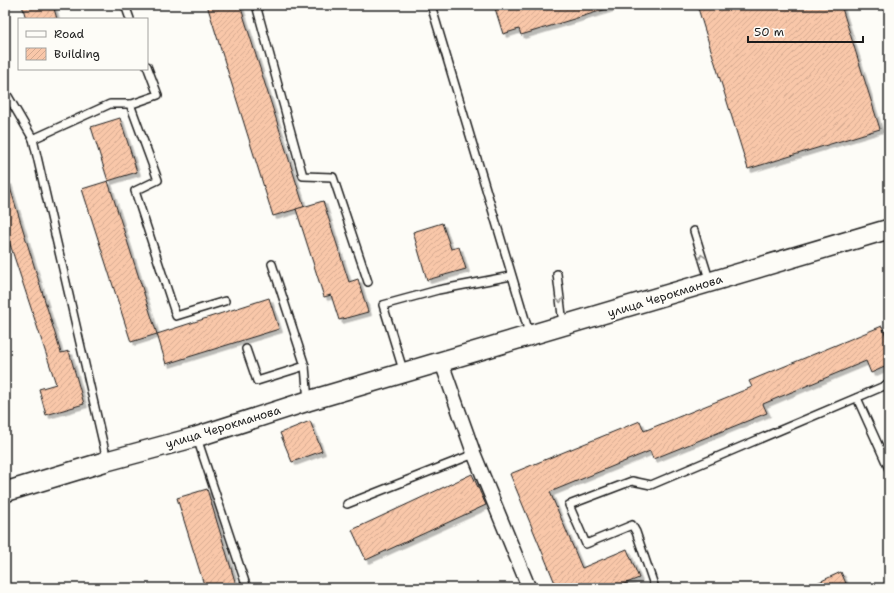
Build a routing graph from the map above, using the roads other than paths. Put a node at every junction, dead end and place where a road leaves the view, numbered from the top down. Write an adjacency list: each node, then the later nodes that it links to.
1 (125, 5): 4 (lane)
2 (256, 5): 14 (lane)
3 (431, 5): 13 (lane)
4 (130, 18)
5 (148, 69): 7 (lane)
6 (5, 91): 8 (lane)
7 (130, 104): 8 (lane); 16 (lane)
8 (33, 139): 28 (lane)
9 (889, 230): 15 (street, улица Черокманова)
10 (694, 231): 15 (lane, one-way to 10)
11 (272, 264): 21 (lane)
12 (557, 274): 17 (lane, one-way to 17)
13 (511, 276): 18 (lane); 22 (lane)
14 (368, 282)
15 (710, 282): 17 (street, улица Черокманова)
16 (225, 301)
17 (563, 326): 18 (street, улица Черокманова)
18 (530, 336): 20 (street, улица Черокманова)
19 (246, 349): 21 (lane)
20 (441, 361): 22 (street, улица Черокманова); 27 (street)
21 (304, 366): 25 (lane)
22 (404, 373): 25 (street, улица Черокманова)
23 (889, 384): 24 (lane)
24 (858, 398): 29 (lane); 34 (lane)
25 (308, 401): 26 (street, улица Черокманова)
26 (196, 437): 28 (street, улица Черокманова); 32 (lane)
27 (474, 454): 31 (lane); 33 (street)
28 (107, 461): 30 (street, улица Черокманова)
29 (889, 469)
30 (5, 492)
31 (347, 504)
32 (246, 588)
33 (529, 588)
34 (655, 588)

